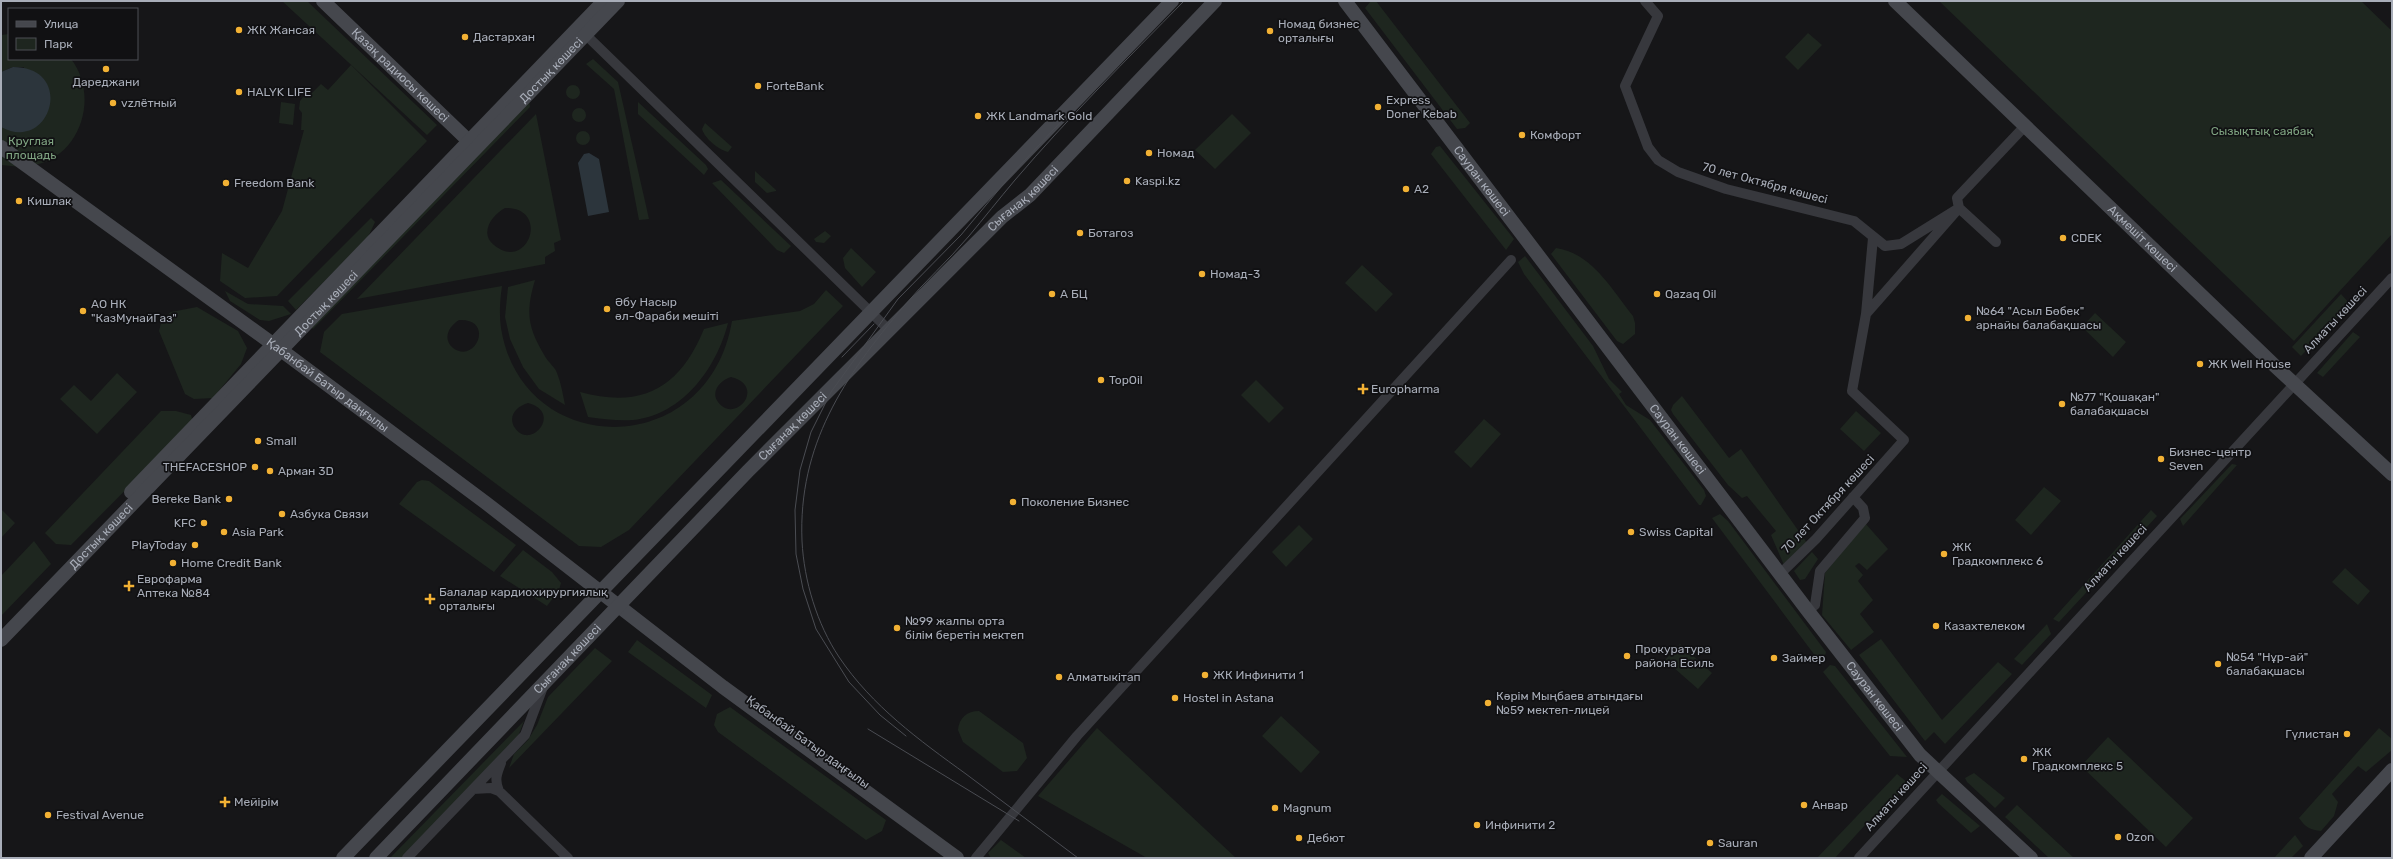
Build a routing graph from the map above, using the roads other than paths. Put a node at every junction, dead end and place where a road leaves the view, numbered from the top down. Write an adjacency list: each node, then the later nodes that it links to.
1 (323, 1): 11 (main road, Қазақ радиосы көшесі)
2 (604, 1): 11 (main road, Достық көшесі)
3 (618, 1): 9 (main road, Достық көшесі)
4 (1172, 1): 18 (main road, Сығанақ көшесі)
5 (1214, 1): 20 (main road, Сығанақ көшесі)
6 (1345, 1): 25 (main road, Сауран көшесі)
7 (1645, 1): 14 (street, 70 лет Октября көшесі)
8 (1895, 1): 10 (main road, Ақмешіт көшесі)
9 (586, 35): 11 (main road, Достық көшесі); 18 (street)
10 (2025, 126): 13 (street); 22 (main road, Ақмешіт көшесі)
11 (473, 145): 21 (main road, Достық көшесі)
12 (1, 147): 21 (main road, Қабанбай Батыр даңғылы)
13 (1959, 208): 14 (street, 70 лет Октября көшесі); 15 (street); 19 (street)
14 (1873, 238): 19 (street, 70 лет Октября көшесі)
15 (1996, 242)
16 (1511, 260): 44 (street)
17 (2392, 278): 22 (street, Алматы көшесі)
18 (871, 311): 20 (street); 26 (main road, Сығанақ көшесі)
19 (1866, 314): 24 (street, 70 лет Октября көшесі)
20 (888, 328): 27 (main road, Сығанақ көшесі)
21 (277, 347): 26 (main road, Қабанбай Батыр даңғылы); 29 (main road, Достық көшесі); 31 (main road, Достық көшесі)
22 (2294, 384): 23 (main road, Ақмешіт көшесі); 35 (street, Алматы көшесі)
23 (2392, 474)
24 (1853, 498): 25 (street, 70 лет Октября көшесі); 28 (street)
25 (1780, 574): 28 (main road, Сауран көшесі)
26 (599, 592): 27 (main road, Қабанбай Батыр даңғылы); 38 (main road, Сығанақ көшесі)
27 (618, 606): 30 (main road, Қабанбай Батыр даңғылы); 32 (main road, Сығанақ көшесі)
28 (1808, 611): 35 (main road, Сауран көшесі)
29 (1, 628)
30 (648, 630): 42 (main road, Қабанбай Батыр даңғылы); 43 (main road, Қабанбай Батыр даңғылы)
31 (1, 640)
32 (546, 682): 33 (street); 39 (main road, Сығанақ көшесі)
33 (503, 758): 36 (street); 37 (street)
34 (2392, 770): 47 (main road)
35 (1937, 771): 45 (street, Алматы көшесі); 46 (main road, Сауран көшесі)
36 (473, 789): 37 (street); 40 (street)
37 (501, 793): 41 (street)
38 (343, 858)
39 (376, 858)
40 (407, 858)
41 (568, 858)
42 (957, 858)
43 (966, 858)
44 (976, 858)
45 (1859, 858)
46 (2031, 858)
47 (2311, 858)

